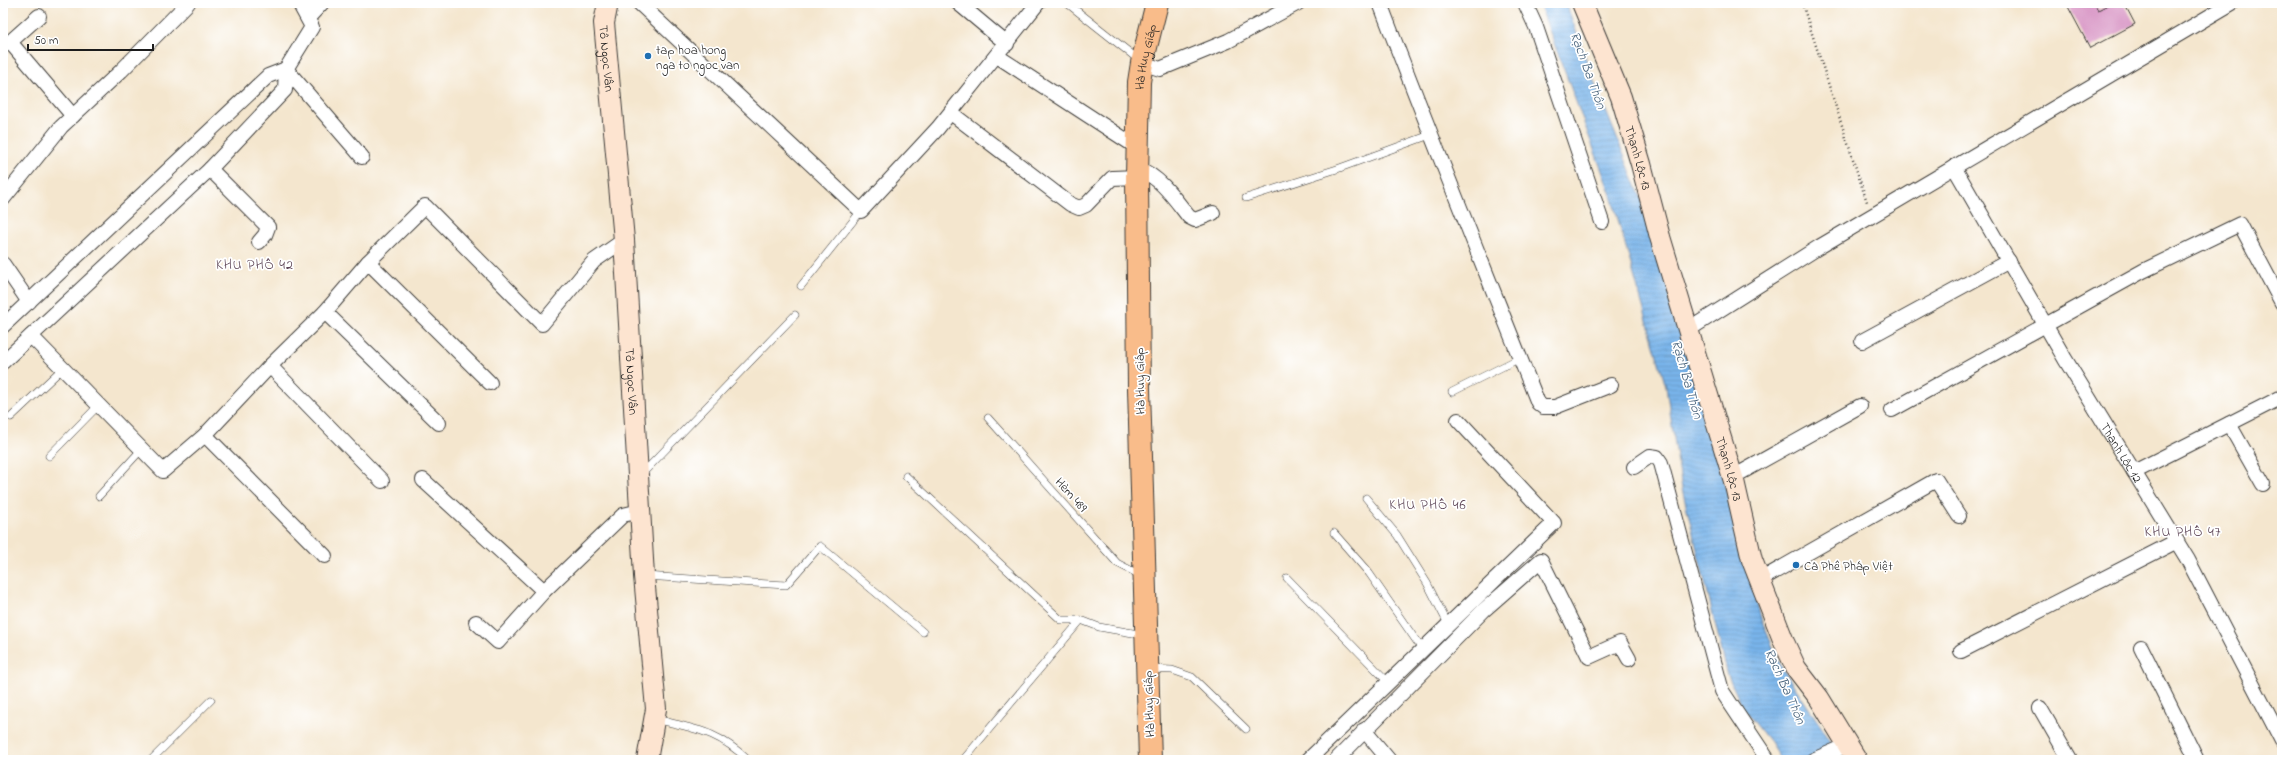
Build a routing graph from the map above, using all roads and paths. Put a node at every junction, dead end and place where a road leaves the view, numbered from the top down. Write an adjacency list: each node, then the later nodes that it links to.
1 (188, 3): 23 (street)
2 (299, 3): 17 (street)
3 (322, 3): 17 (street)
4 (608, 3): 35 (street, Tô Ngọc Vân)
5 (639, 3): 31 (street)
6 (958, 3): 18 (street)
7 (1038, 3): 18 (street)
8 (1067, 3): 20 (lane)
9 (1157, 3): 20 (main road, Hà Huy Giáp)
10 (1298, 3): 20 (street)
11 (1380, 3): 24 (street)
12 (1525, 3): 34 (street)
13 (1582, 3): 47 (street, Thạnh Lộc 13)
14 (1802, 3): 33 (path)
15 (2232, 3): 27 (street)
16 (39, 16): 23 (street)
17 (308, 18): 21 (street)
18 (1007, 44): 19 (street)
19 (997, 56): 22 (street); 26 (street)
20 (1142, 63): 26 (main road, Hà Huy Giáp)
21 (286, 70): 25 (street); 28 (street); 41 (street)
22 (951, 113): 26 (street); 31 (street)
23 (73, 116): 30 (street)
24 (1430, 135): 29 (lane); 50 (street)
25 (362, 157)
26 (1138, 164): 32 (street); 85 (main road, Hà Huy Giáp)
27 (1954, 167): 33 (street); 37 (street, Thạnh Lộc 12)
28 (210, 169): 36 (street); 48 (street)
29 (1246, 198)
30 (3, 199)
31 (861, 211): 40 (lane)
32 (1213, 213)
33 (1872, 216): 47 (street)
34 (1602, 222)
35 (624, 240): 38 (street); 73 (street, Tô Ngọc Vân)
36 (259, 242)
37 (2009, 261): 46 (street, Thạnh Lộc 12); 49 (street)
38 (368, 262): 43 (street); 54 (street)
39 (3, 264): 41 (street)
40 (802, 286)
41 (29, 302): 45 (street)
42 (2282, 303): 46 (street)
43 (325, 312): 52 (street); 64 (street)
44 (795, 315): 73 (lane)
45 (3, 326)
46 (2046, 326): 60 (street); 70 (street, Thạnh Lộc 12)
47 (1688, 330): 72 (street, Thạnh Lộc 13)
48 (32, 336): 51 (street); 53 (street)
49 (1862, 341)
50 (1520, 358): 55 (street); 56 (lane)
51 (3, 362)
52 (270, 366): 66 (street); 75 (street)
53 (62, 369): 58 (street); 61 (lane)
54 (490, 384)
55 (1611, 385)
56 (1452, 392)
57 (2282, 397): 65 (street)
58 (98, 406): 67 (street); 68 (lane)
59 (1860, 406): 72 (street)
60 (1892, 410)
61 (11, 417)
62 (988, 418): 85 (lane, Hèm 489)
63 (1458, 420): 91 (street)
64 (439, 423)
65 (2228, 424): 70 (street); 76 (street)
66 (205, 434): 67 (street); 83 (street)
67 (141, 450): 77 (lane)
68 (49, 456)
69 (1634, 467): 115 (street)
70 (2134, 472): 82 (street, Thạnh Lộc 12)
71 (906, 476): 89 (lane)
72 (1733, 476): 87 (street, Thạnh Lộc 13)
73 (638, 478): 79 (street, Tô Ngọc Vân)
74 (423, 480): 88 (street)
75 (382, 482)
76 (2263, 484)
77 (99, 496)
78 (1366, 498): 91 (lane)
79 (640, 511): 84 (street, Tô Ngọc Vân); 88 (street)
80 (1959, 516): 87 (street)
81 (1334, 533): 95 (lane)
82 (2177, 541): 96 (street); 105 (street, Thạnh Lộc 12)
83 (325, 556)
84 (644, 576): 92 (lane); 102 (street, Tô Ngọc Vân)
85 (1144, 576): 93 (main road, Hà Huy Giáp)
86 (1286, 578): 99 (lane)
87 (1760, 580): 106 (street, Thạnh Lộc 13)
88 (544, 591): 90 (street)
89 (1081, 620): 93 (lane); 110 (lane)
90 (476, 622)
91 (1448, 624): 95 (street)
92 (923, 632)
93 (1146, 636): 98 (main road, Hà Huy Giáp)
94 (2141, 647): 118 (street)
95 (1422, 649): 99 (street)
96 (1961, 651)
97 (1629, 659): 104 (street)
98 (1147, 669): 103 (lane); 111 (main road, Hà Huy Giáp)
99 (1388, 682): 112 (street)
100 (211, 700): 107 (lane)
101 (2040, 708): 117 (street)
102 (654, 719): 108 (street, Tô Ngọc Vân); 109 (lane)
103 (1246, 729)
104 (1364, 730): 113 (street); 114 (street)
105 (2282, 741)
106 (1848, 751): 116 (street)
107 (151, 760)
108 (647, 760)
109 (748, 760)
110 (963, 760)
111 (1150, 760)
112 (1308, 760)
113 (1336, 760)
114 (1389, 760)
115 (1768, 760)
116 (1813, 760)
117 (2070, 760)
118 (2197, 760)

